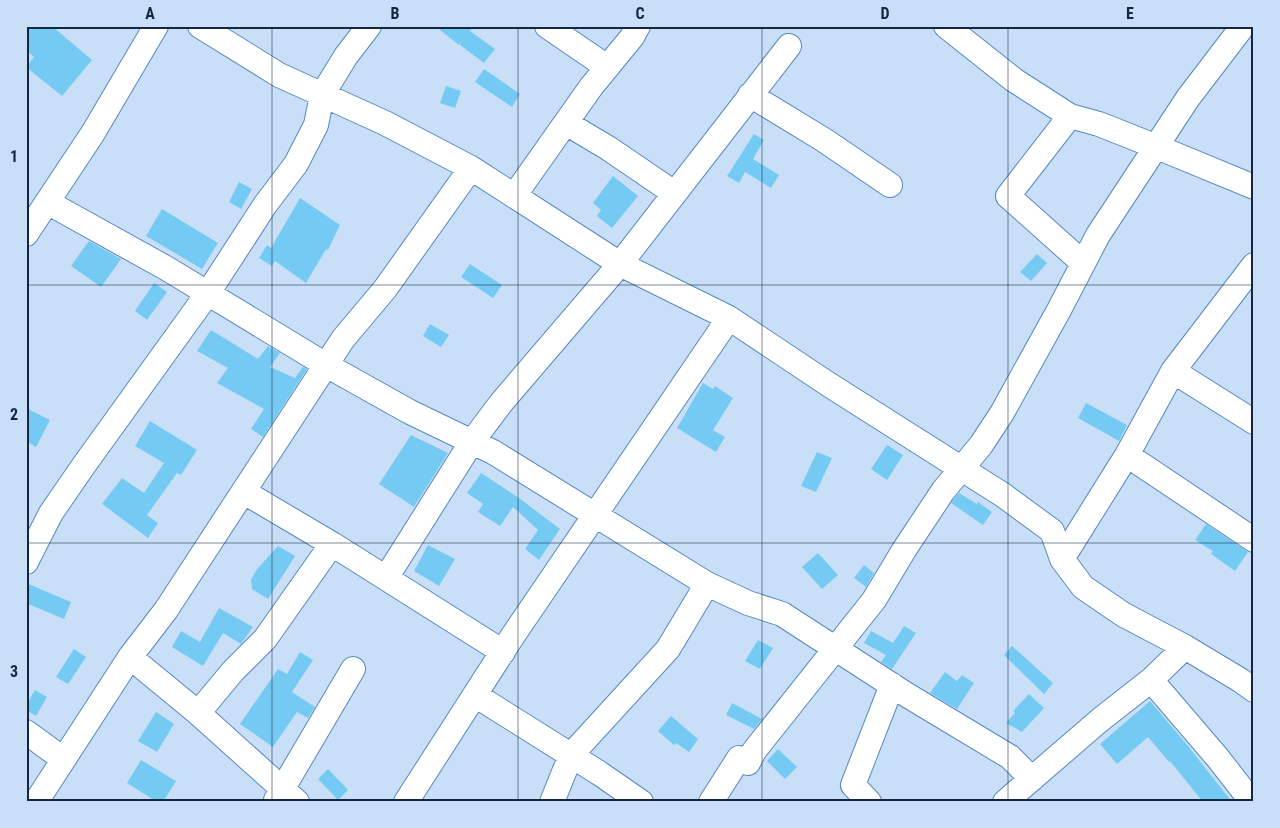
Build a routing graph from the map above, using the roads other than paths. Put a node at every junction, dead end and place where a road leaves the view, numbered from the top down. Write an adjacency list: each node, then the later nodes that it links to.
1 (156, 26): 20 (street)
2 (200, 26): 10 (street)
3 (368, 26): 10 (street)
4 (547, 26): 9 (street)
5 (638, 26): 9 (street)
6 (946, 26): 12 (street)
7 (1243, 26): 14 (street)
8 (790, 46): 11 (street)
9 (607, 67): 13 (street)
10 (322, 95): 15 (street); 25 (street)
11 (750, 95): 16 (street); 18 (street)
12 (1070, 116): 14 (street); 22 (street)
13 (566, 122): 18 (street); 19 (street)
14 (1157, 147): 17 (street); 22 (street)
15 (471, 168): 19 (street); 27 (street)
16 (890, 185)
17 (1254, 188)
18 (674, 194): 23 (street)
19 (514, 196): 23 (street)
20 (47, 202): 21 (street); 25 (street)
21 (26, 234)
22 (1083, 263): 32 (street)
23 (620, 264): 26 (street); 30 (street)
24 (1254, 265): 28 (street)
25 (208, 293): 27 (street); 38 (street)
26 (729, 318): 32 (street); 34 (street)
27 (326, 365): 30 (street); 33 (street)
28 (1173, 371): 29 (street); 31 (street)
29 (1254, 422)
30 (471, 443): 34 (street); 39 (street)
31 (1128, 455): 35 (street); 37 (street)
32 (960, 468): 37 (street); 42 (street)
33 (244, 492): 36 (street); 44 (street)
34 (594, 515): 40 (street); 43 (street)
35 (1254, 540)
36 (332, 544): 39 (street); 50 (street)
37 (1062, 559): 41 (street)
38 (26, 562)
39 (386, 578): 43 (street)
40 (707, 584): 42 (street); 52 (street)
41 (1185, 646): 46 (street); 48 (street)
42 (835, 648): 47 (street); 60 (street)
43 (503, 652): 49 (street)
44 (130, 657): 50 (street); 53 (street)
45 (353, 669): 55 (street)
46 (1151, 680): 54 (street); 63 (street)
47 (892, 685): 54 (street); 61 (street)
48 (1254, 690)
49 (474, 696): 52 (street); 57 (street)
50 (198, 713): 55 (street)
51 (26, 732): 53 (street)
52 (571, 755): 58 (street); 59 (street)
53 (63, 758): 56 (street)
54 (1032, 779): 62 (street)
55 (285, 797)
56 (36, 802)
57 (406, 802)
58 (552, 802)
59 (640, 802)
60 (711, 802)
61 (869, 802)
62 (1005, 802)
63 (1252, 802)

